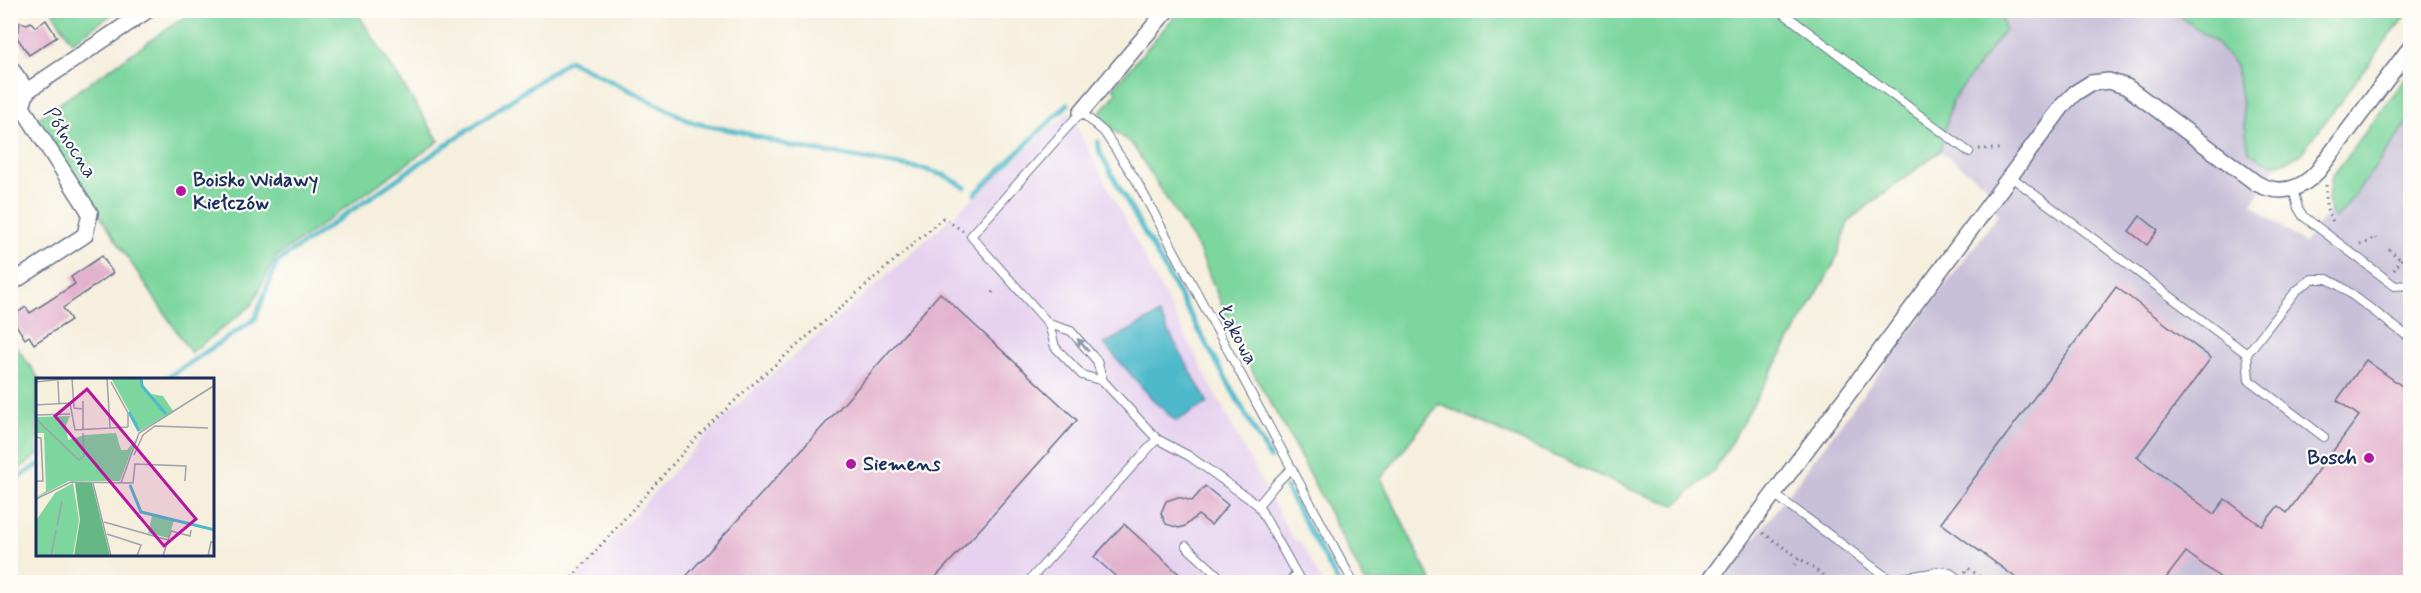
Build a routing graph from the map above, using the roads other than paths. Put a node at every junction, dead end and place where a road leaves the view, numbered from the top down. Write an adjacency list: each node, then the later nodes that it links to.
1 (148, 10): 6 (street, Północna)
2 (1167, 10): 7 (street)
3 (1779, 10): 8 (lane)
4 (2410, 48): 10 (street)
5 (10, 67): 6 (street)
6 (27, 92): 11 (street, Północna)
7 (1081, 112): 13 (lane); 19 (lane, Łąkowa)
8 (1969, 152)
9 (2010, 176): 10 (street); 15 (lane); 20 (street)
10 (2293, 189): 12 (lane)
11 (10, 284)
12 (2410, 285)
13 (1049, 324): 16 (lane, one-way to 13); 16 (lane)
14 (2410, 338): 15 (lane)
15 (2247, 354): 17 (lane)
16 (1103, 381): 18 (lane)
17 (2324, 437)
18 (1157, 439): 21 (lane); 25 (lane)
19 (1292, 470): 21 (lane); 28 (lane, Łąkowa)
20 (1774, 494): 24 (lane); 29 (street)
21 (1258, 506): 23 (lane)
22 (1186, 546): 26 (lane)
23 (1299, 579): 27 (lane)
24 (1892, 581): 30 (lane)
25 (1029, 582)
26 (1225, 582)
27 (1288, 582)
28 (1353, 582)
29 (1708, 582)
30 (1963, 582)

